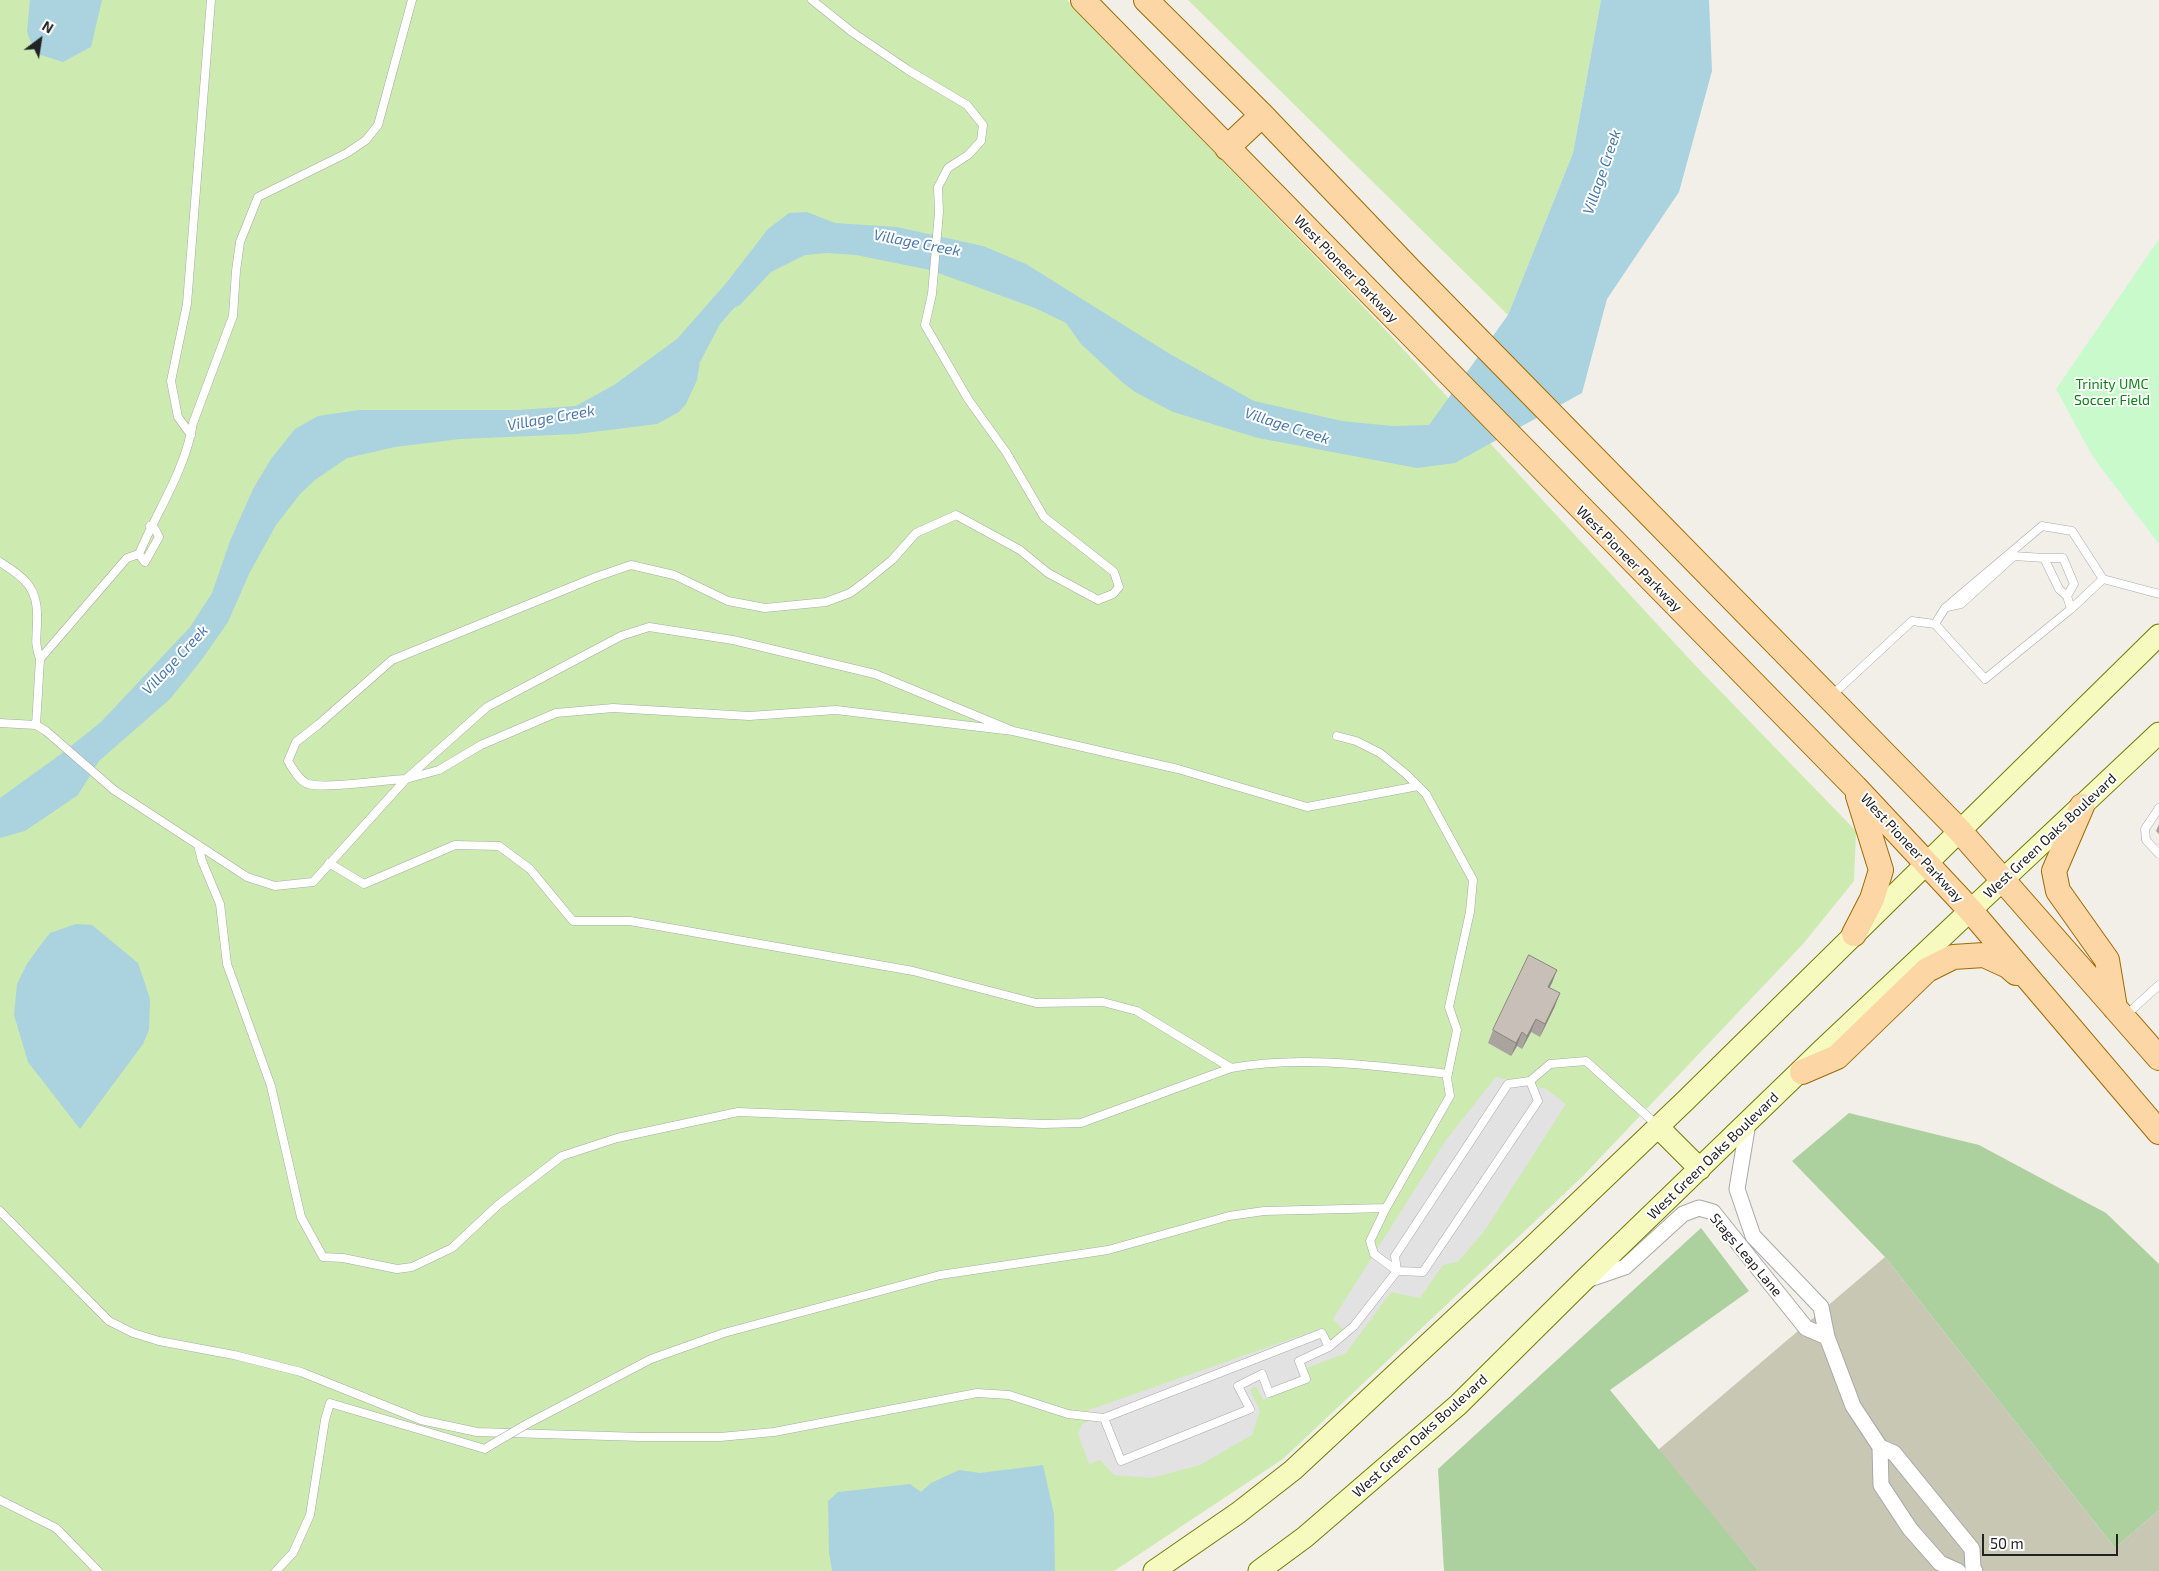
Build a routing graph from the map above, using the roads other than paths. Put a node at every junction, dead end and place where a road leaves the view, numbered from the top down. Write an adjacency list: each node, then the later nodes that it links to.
1 (211, 0): 8 (lane)
2 (412, 0): 8 (lane)
3 (812, 0): 27 (lane)
4 (1083, 0): 7 (main road, West Pioneer Parkway)
5 (1146, 0): 6 (main road)
6 (1262, 115): 7 (main road); 21 (main road)
7 (1227, 148): 29 (main road, West Pioneer Parkway)
8 (191, 435): 9 (lane)
9 (150, 526): 10 (lane); 10 (lane)
10 (139, 554): 20 (lane)
11 (2044, 558): 15 (lane); 15 (lane); 16 (lane)
12 (0, 562): 20 (lane)
13 (2103, 579): 14 (lane); 16 (lane); 17 (lane)
14 (2159, 594)
15 (2067, 596): 17 (lane)
16 (1945, 608): 18 (lane)
17 (2071, 609): 18 (lane)
18 (1935, 624): 21 (lane)
19 (2159, 635): 32 (main road)
20 (40, 659): 23 (lane)
21 (1830, 697): 32 (main road)
22 (0, 723): 23 (lane)
23 (36, 724): 33 (lane)
24 (1013, 731): 27 (lane); 27 (lane); 28 (lane)
25 (2159, 733): 30 (main road, West Green Oaks Boulevard)
26 (1337, 736): 28 (lane)
27 (406, 779): 35 (lane)
28 (1418, 786): 46 (lane)
29 (1855, 787): 36 (main road, West Pioneer Parkway); 39 (main road)
30 (2082, 806): 37 (main road, West Green Oaks Boulevard); 42 (main road)
31 (2159, 808): 34 (lane)
32 (1959, 830): 36 (main road); 37 (main road)
33 (198, 845): 35 (lane); 44 (lane)
34 (2159, 854)
35 (329, 863): 44 (lane)
36 (1926, 863): 38 (main road, West Pioneer Parkway); 39 (main road)
37 (2003, 878): 38 (main road, West Green Oaks Boulevard); 42 (main road)
38 (1972, 911): 41 (main road, West Pioneer Parkway); 45 (main road, West Green Oaks Boulevard)
39 (1854, 934): 49 (main road)
40 (2159, 985): 42 (lane)
41 (2041, 992): 45 (main road); 50 (main road, West Pioneer Parkway)
42 (2120, 1012): 43 (main road)
43 (2159, 1058)
44 (1231, 1068): 46 (lane)
45 (1802, 1072): 48 (main road, West Green Oaks Boulevard)
46 (1448, 1074): 52 (lane)
47 (1530, 1081): 49 (lane); 55 (lane); 55 (lane)
48 (1748, 1123): 51 (main road, West Green Oaks Boulevard); 54 (street, Stags Leap Lane)
49 (1658, 1127): 51 (main road); 66 (main road)
50 (2159, 1132)
51 (1700, 1169): 57 (main road, West Green Oaks Boulevard)
52 (1386, 1208): 55 (lane); 65 (lane, bridge)
53 (0, 1211): 60 (lane)
54 (1777, 1261): 56 (street); 58 (street, Stags Leap Lane)
55 (1397, 1271): 59 (lane)
56 (1762, 1273): 57 (street, Stags Leap Lane); 58 (street, Stags Leap Lane)
57 (1583, 1281): 67 (main road, West Green Oaks Boulevard)
58 (1827, 1337): 61 (street, Stags Leap Lane)
59 (1329, 1347): 60 (lane); 60 (lane)
60 (1104, 1418)
61 (1880, 1447): 63 (street, Stags Leap Lane); 68 (street)
62 (0, 1500): 64 (lane)
63 (1970, 1570)
64 (98, 1571)
65 (276, 1571)
66 (1154, 1571)
67 (1260, 1571)
68 (1958, 1571)

